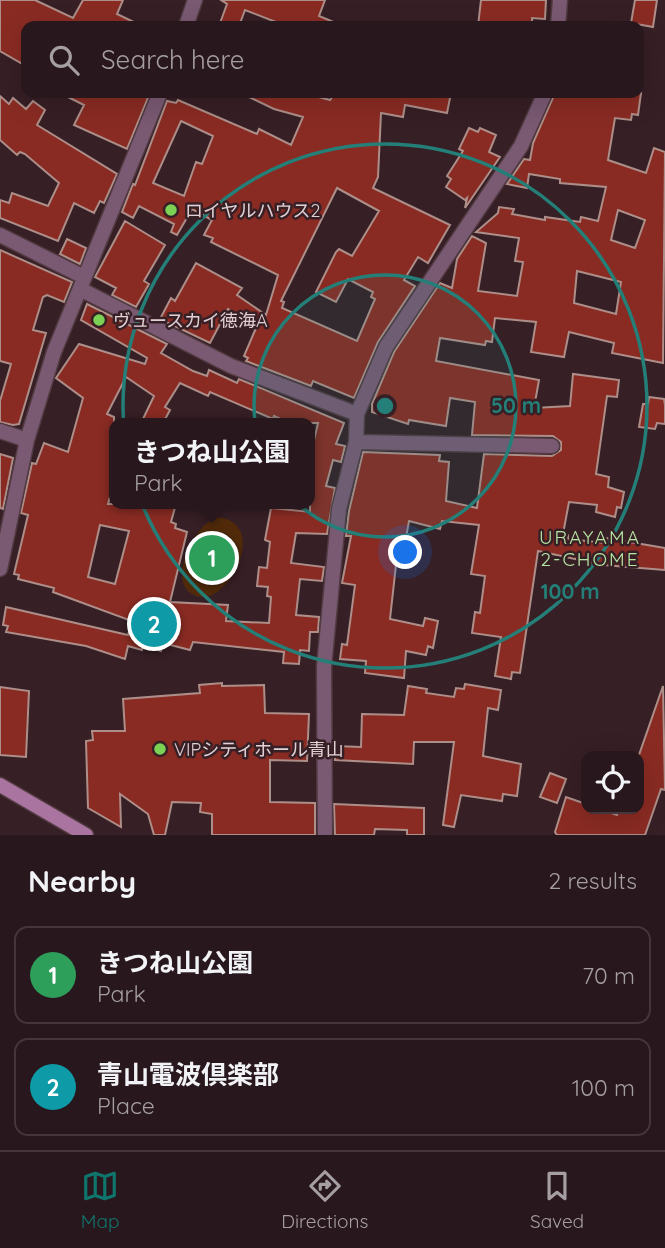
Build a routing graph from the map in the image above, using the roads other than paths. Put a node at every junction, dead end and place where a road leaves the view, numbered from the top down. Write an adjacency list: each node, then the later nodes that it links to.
1 (195, 0): 3 (street)
2 (559, 0): 4 (street)
3 (188, 21)
4 (558, 21)
5 (158, 98): 8 (street)
6 (543, 98): 9 (street)
7 (0, 235): 8 (street)
8 (82, 283): 9 (street); 11 (street)
9 (357, 414): 12 (street)
10 (0, 431): 11 (street)
11 (27, 440): 14 (street)
12 (356, 442): 13 (street); 17 (street)
13 (552, 446)
14 (0, 569)
15 (0, 785): 16 (street)
16 (86, 835)
17 (325, 835)

